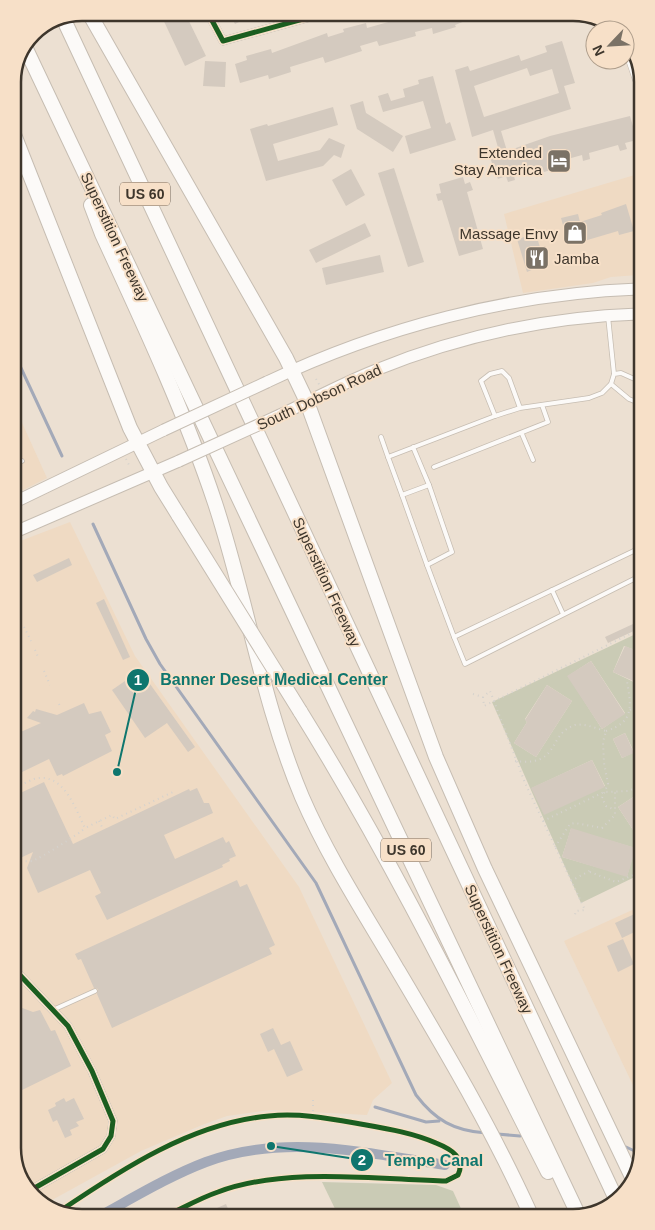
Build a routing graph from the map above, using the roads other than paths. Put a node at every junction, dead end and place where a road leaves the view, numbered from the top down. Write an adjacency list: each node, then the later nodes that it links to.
1 (94, 21): 11 (highway)
2 (213, 21): 3 (street)
3 (296, 21)
4 (66, 24): 41 (highway, Superstition Freeway / US 60)
5 (28, 54): 6 (highway, Superstition Freeway / US 60)
6 (63, 126): 46 (highway); 48 (highway, Superstition Freeway / US 60)
7 (21, 152): 22 (highway)
8 (634, 289): 11 (main road, South Dobson Road)
9 (634, 314): 10 (main road, South Dobson Road)
10 (608, 316): 12 (lane); 16 (main road, South Dobson Road)
11 (292, 370): 16 (highway); 22 (main road, South Dobson Road, bridge)
12 (614, 374): 13 (lane); 14 (lane)
13 (634, 379)
14 (611, 384): 15 (lane); 17 (lane)
15 (634, 400)
16 (307, 402): 27 (main road, South Dobson Road, bridge); 42 (highway)
17 (542, 405): 18 (lane); 20 (lane)
18 (520, 408): 19 (lane); 19 (lane)
19 (495, 416): 23 (lane)
20 (522, 434): 25 (lane); 26 (lane)
21 (381, 437): 24 (lane)
22 (137, 442): 27 (highway); 30 (main road, South Dobson Road)
23 (413, 447): 24 (lane); 28 (lane)
24 (388, 457): 29 (lane)
25 (533, 460)
26 (434, 468)
27 (153, 473): 31 (main road, South Dobson Road); 47 (highway, bridge)
28 (428, 485): 29 (lane); 33 (lane)
29 (402, 495): 33 (lane)
30 (21, 499)
31 (21, 529)
32 (634, 551): 35 (lane)
33 (427, 565): 37 (lane)
34 (634, 579): 36 (lane)
35 (552, 590): 36 (lane); 37 (lane)
36 (563, 614): 37 (lane)
37 (454, 637)
38 (21, 976): 40 (street)
39 (95, 991): 40 (lane)
40 (55, 1009): 43 (street)
41 (564, 1088): 44 (highway); 45 (highway, Superstition Freeway / US 60)
42 (629, 1170)
43 (36, 1187)
44 (618, 1189)
45 (613, 1194)
46 (528, 1209)
47 (567, 1209)
48 (575, 1209)

